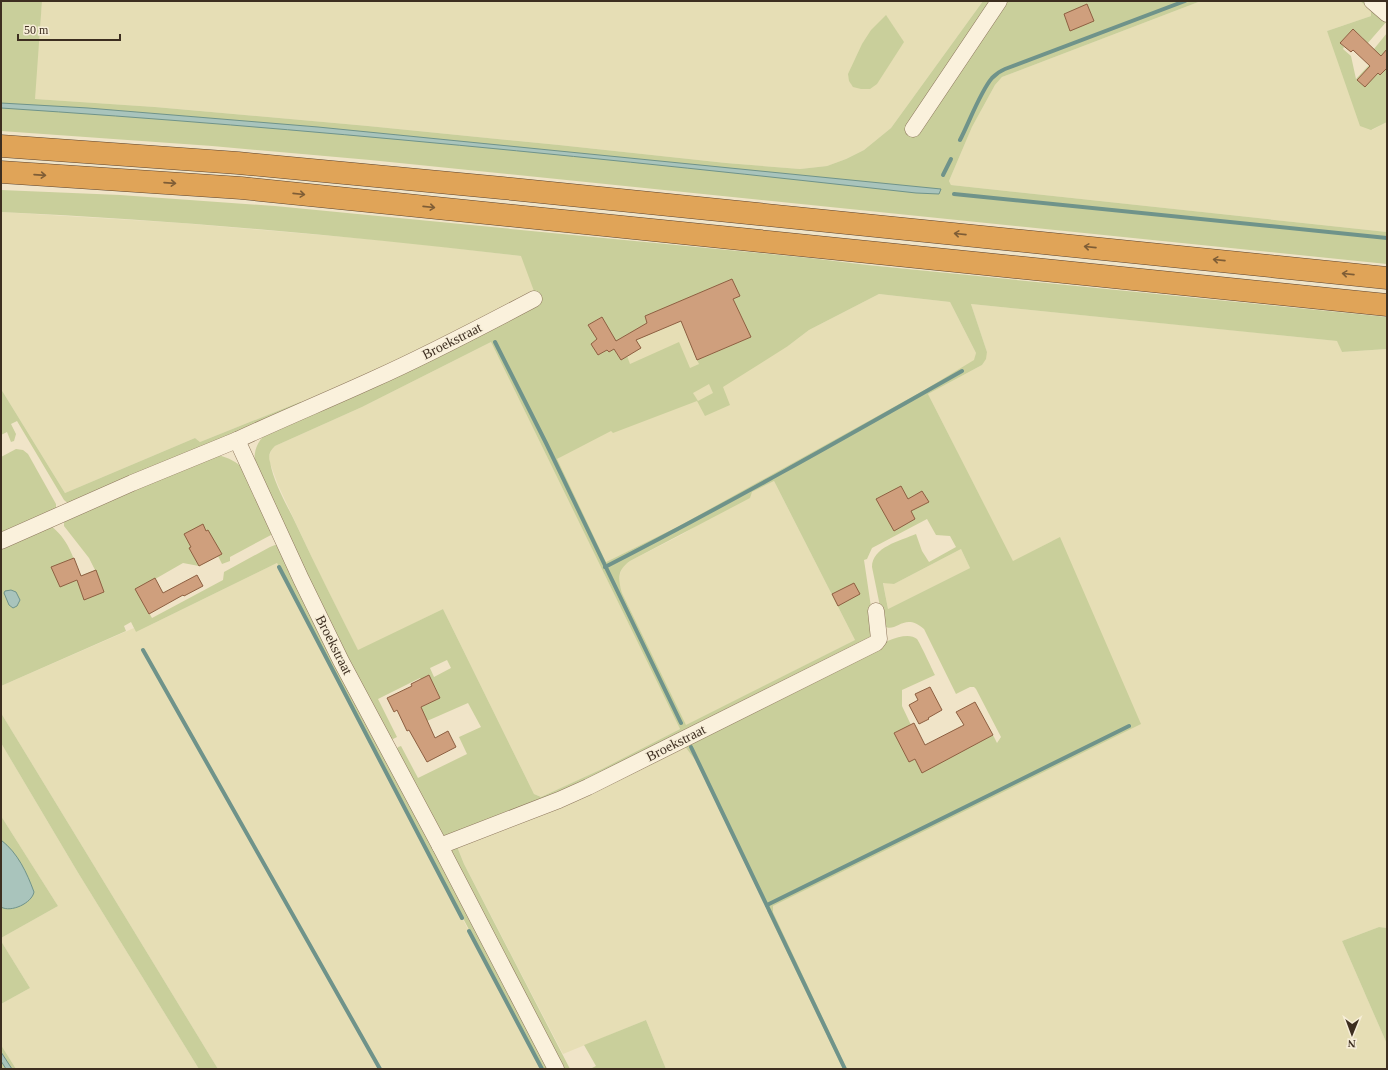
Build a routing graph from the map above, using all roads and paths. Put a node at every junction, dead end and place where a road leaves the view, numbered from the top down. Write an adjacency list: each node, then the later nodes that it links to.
1 (999, 1): 4 (street)
2 (1372, 1): 3 (street)
3 (1387, 14)
4 (913, 129)
5 (1, 146): 7 (highway, one-way to 5)
6 (1, 172): 9 (highway, one-way to 9)
7 (1387, 278)
8 (534, 299): 10 (street, Broekstraat)
9 (1387, 305)
10 (237, 440): 11 (street, Broekstraat); 13 (street, Broekstraat)
11 (1, 540)
12 (876, 611): 13 (street, Broekstraat)
13 (440, 846): 14 (street, Broekstraat)
14 (556, 1069)

